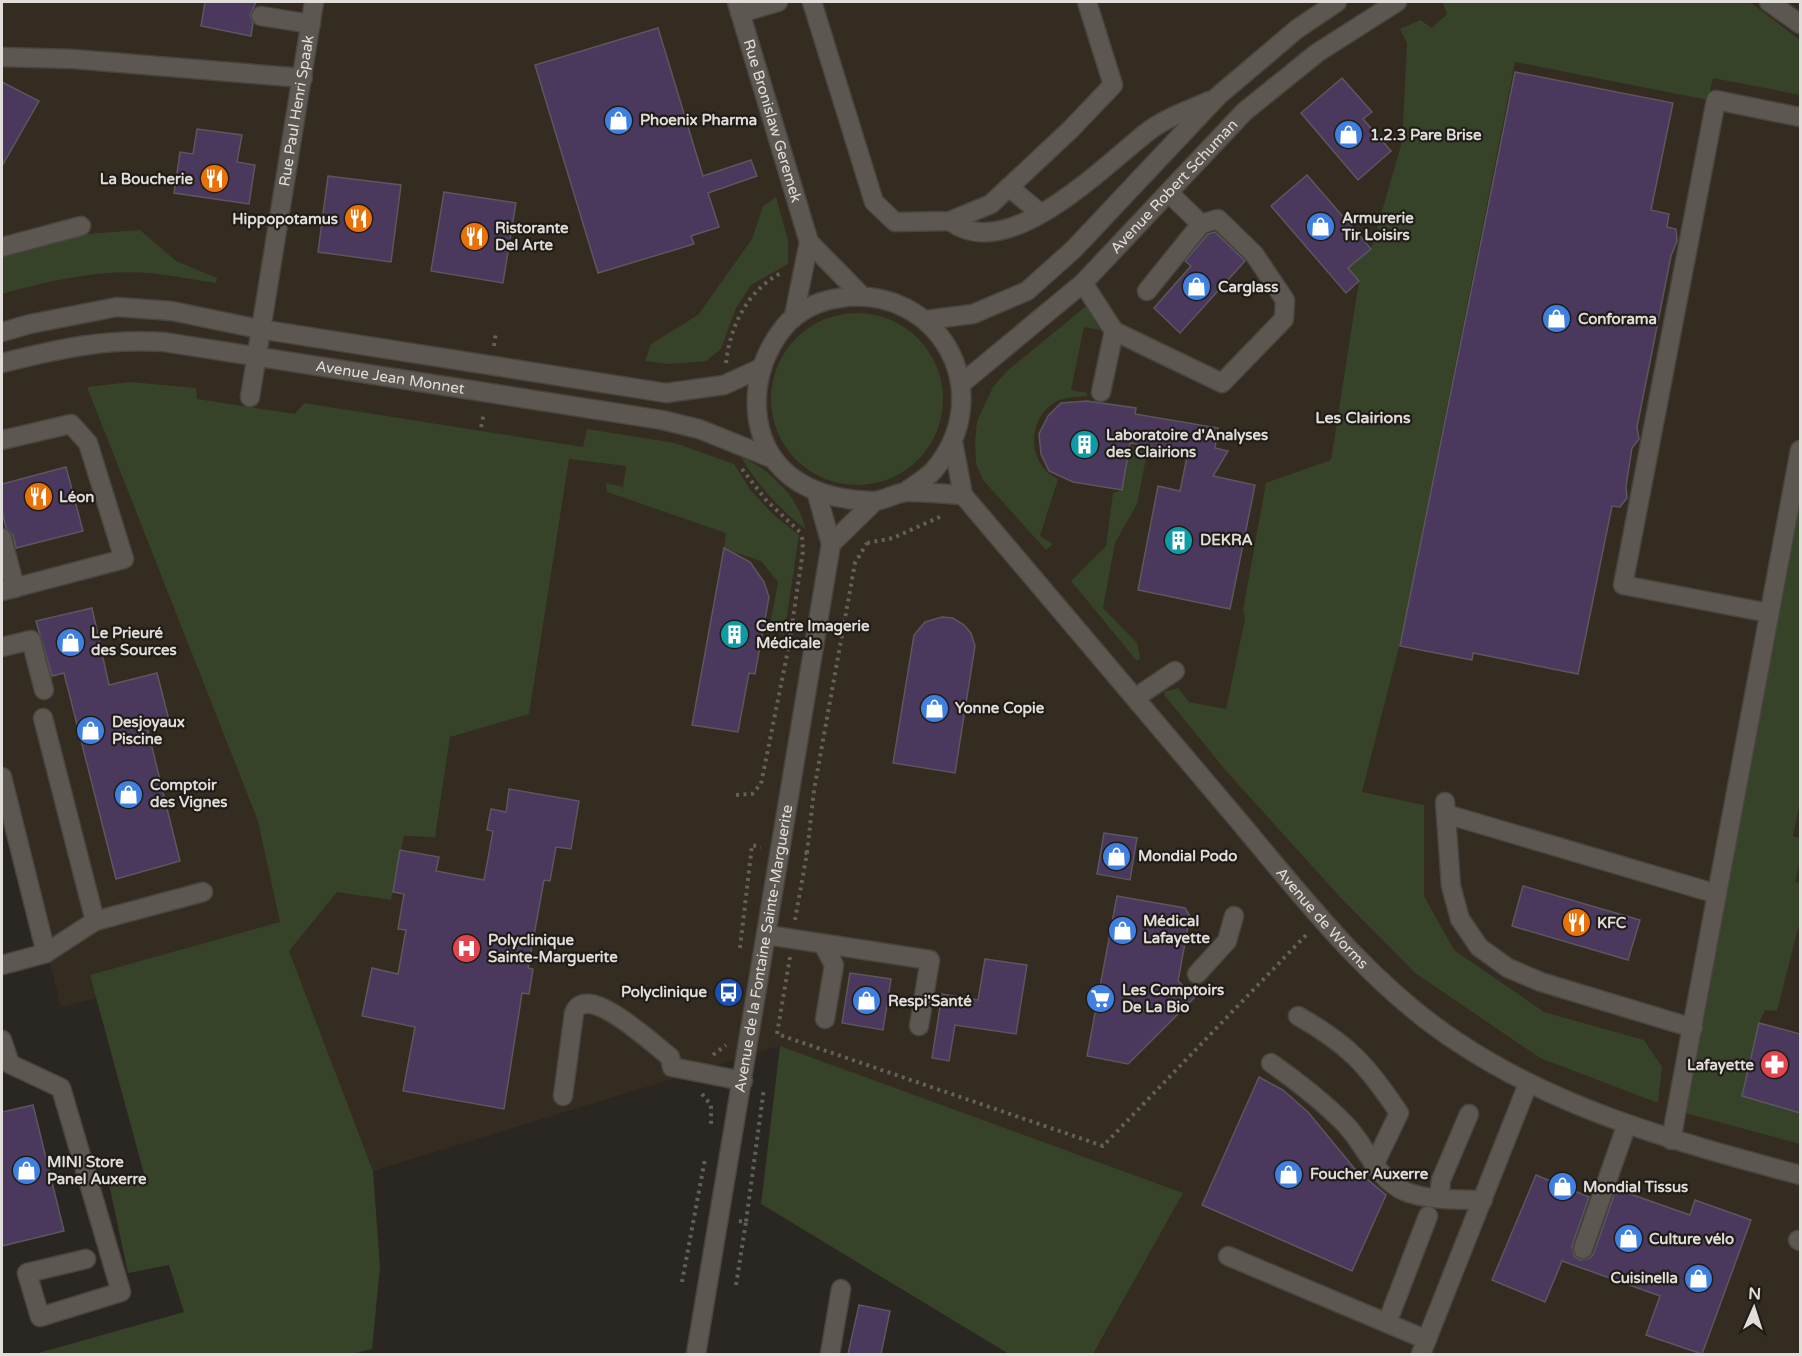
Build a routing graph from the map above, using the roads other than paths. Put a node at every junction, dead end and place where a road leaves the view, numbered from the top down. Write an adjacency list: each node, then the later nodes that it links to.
1 (314, 2): 10 (street, Rue Paul Henri Spaak)
2 (778, 2): 8 (street)
3 (812, 2): 19 (street)
4 (1087, 2): 16 (street)
5 (1337, 2): 14 (street, Avenue Robert Schuman)
6 (1397, 2): 17 (street, Avenue Robert Schuman)
7 (1769, 2): 11 (street)
8 (738, 7): 22 (street, Rue Bronislaw Geremek)
9 (261, 16): 10 (street)
10 (311, 24): 13 (street, Rue Paul Henri Spaak)
11 (1800, 24)
12 (2, 57): 13 (street)
13 (303, 78): 29 (street, Rue Paul Henri Spaak)
14 (1218, 96): 18 (street); 28 (street, Avenue Robert Schuman)
15 (1800, 117): 49 (street)
16 (1009, 187): 18 (street); 19 (street)
17 (1168, 193): 20 (street); 24 (street, Avenue Robert Schuman)
18 (1040, 213): 19 (street)
19 (950, 221)
20 (1201, 224): 25 (street); 30 (street)
21 (81, 226): 23 (street)
22 (809, 243): 26 (street, Rue Bronislaw Geremek); 27 (street, Rue Bronislaw Geremek)
23 (2, 247)
24 (1083, 283): 30 (street); 35 (street, Avenue Robert Schuman)
25 (1148, 291)
26 (861, 295): 27 (street); 28 (street)
27 (794, 316): 34 (street)
28 (926, 321): 35 (street)
29 (259, 329): 31 (street, Avenue Jean Monnet); 32 (street, Rue Paul Henri Spaak); 34 (street, Avenue Jean Monnet)
30 (1114, 331): 36 (street)
31 (2, 332)
32 (255, 355): 33 (street, Avenue Jean Monnet); 37 (street, Rue Paul Henri Spaak); 41 (street, Avenue Jean Monnet)
33 (2, 363)
34 (759, 369): 41 (street)
35 (961, 384): 39 (street)
36 (1101, 393)
37 (250, 397)
38 (2, 440): 48 (street)
39 (953, 442): 42 (street); 44 (street, Avenue de Worms)
40 (1800, 450): 49 (street)
41 (774, 459): 43 (street)
42 (906, 492): 44 (street); 45 (street)
43 (817, 494): 45 (street); 47 (street, Avenue de la Fontaine Sainte-Marguerite)
44 (963, 495): 53 (street, Avenue de Worms)
45 (875, 501): 47 (street)
46 (2, 538): 48 (street)
47 (831, 544): 61 (street, Avenue de la Fontaine Sainte-Marguerite)
48 (8, 590)
49 (1769, 613): 58 (street)
50 (2, 647): 52 (street)
51 (1175, 671): 53 (street)
52 (44, 690)
53 (1135, 698): 73 (street, Avenue de Worms)
54 (43, 718): 60 (street)
55 (2, 777): 56 (street)
56 (8, 830): 63 (street)
57 (203, 892): 60 (street)
58 (1717, 894): 69 (street); 69 (street)
59 (1234, 916): 65 (street)
60 (95, 921): 63 (street)
61 (767, 935): 62 (street); 72 (street, Avenue de la Fontaine Sainte-Marguerite)
62 (823, 944): 67 (street); 68 (street)
63 (46, 953): 64 (street)
64 (2, 965)
65 (1197, 974)
66 (1298, 1016): 78 (street)
67 (825, 1019)
68 (919, 1026)
69 (1693, 1028): 77 (street)
70 (2, 1040): 85 (street)
71 (1271, 1063): 78 (street)
72 (743, 1081): 74 (street); 89 (street, Avenue de la Fontaine Sainte-Marguerite)
73 (1528, 1084): 76 (street, Avenue de Worms); 81 (street)
74 (562, 1096)
75 (1468, 1114): 80 (street)
76 (1627, 1124): 77 (street, Avenue de Worms); 83 (street)
77 (1671, 1140): 79 (street, Avenue de Worms)
78 (1374, 1166): 80 (street)
79 (1800, 1175)
80 (1439, 1198): 81 (street)
81 (1483, 1200): 88 (street)
82 (1428, 1216): 87 (street)
83 (1583, 1249)
84 (1228, 1256): 87 (street)
85 (86, 1260)
86 (841, 1289): 90 (street)
87 (1387, 1323): 88 (street)
88 (1424, 1347)
89 (696, 1354)
90 (830, 1354)

